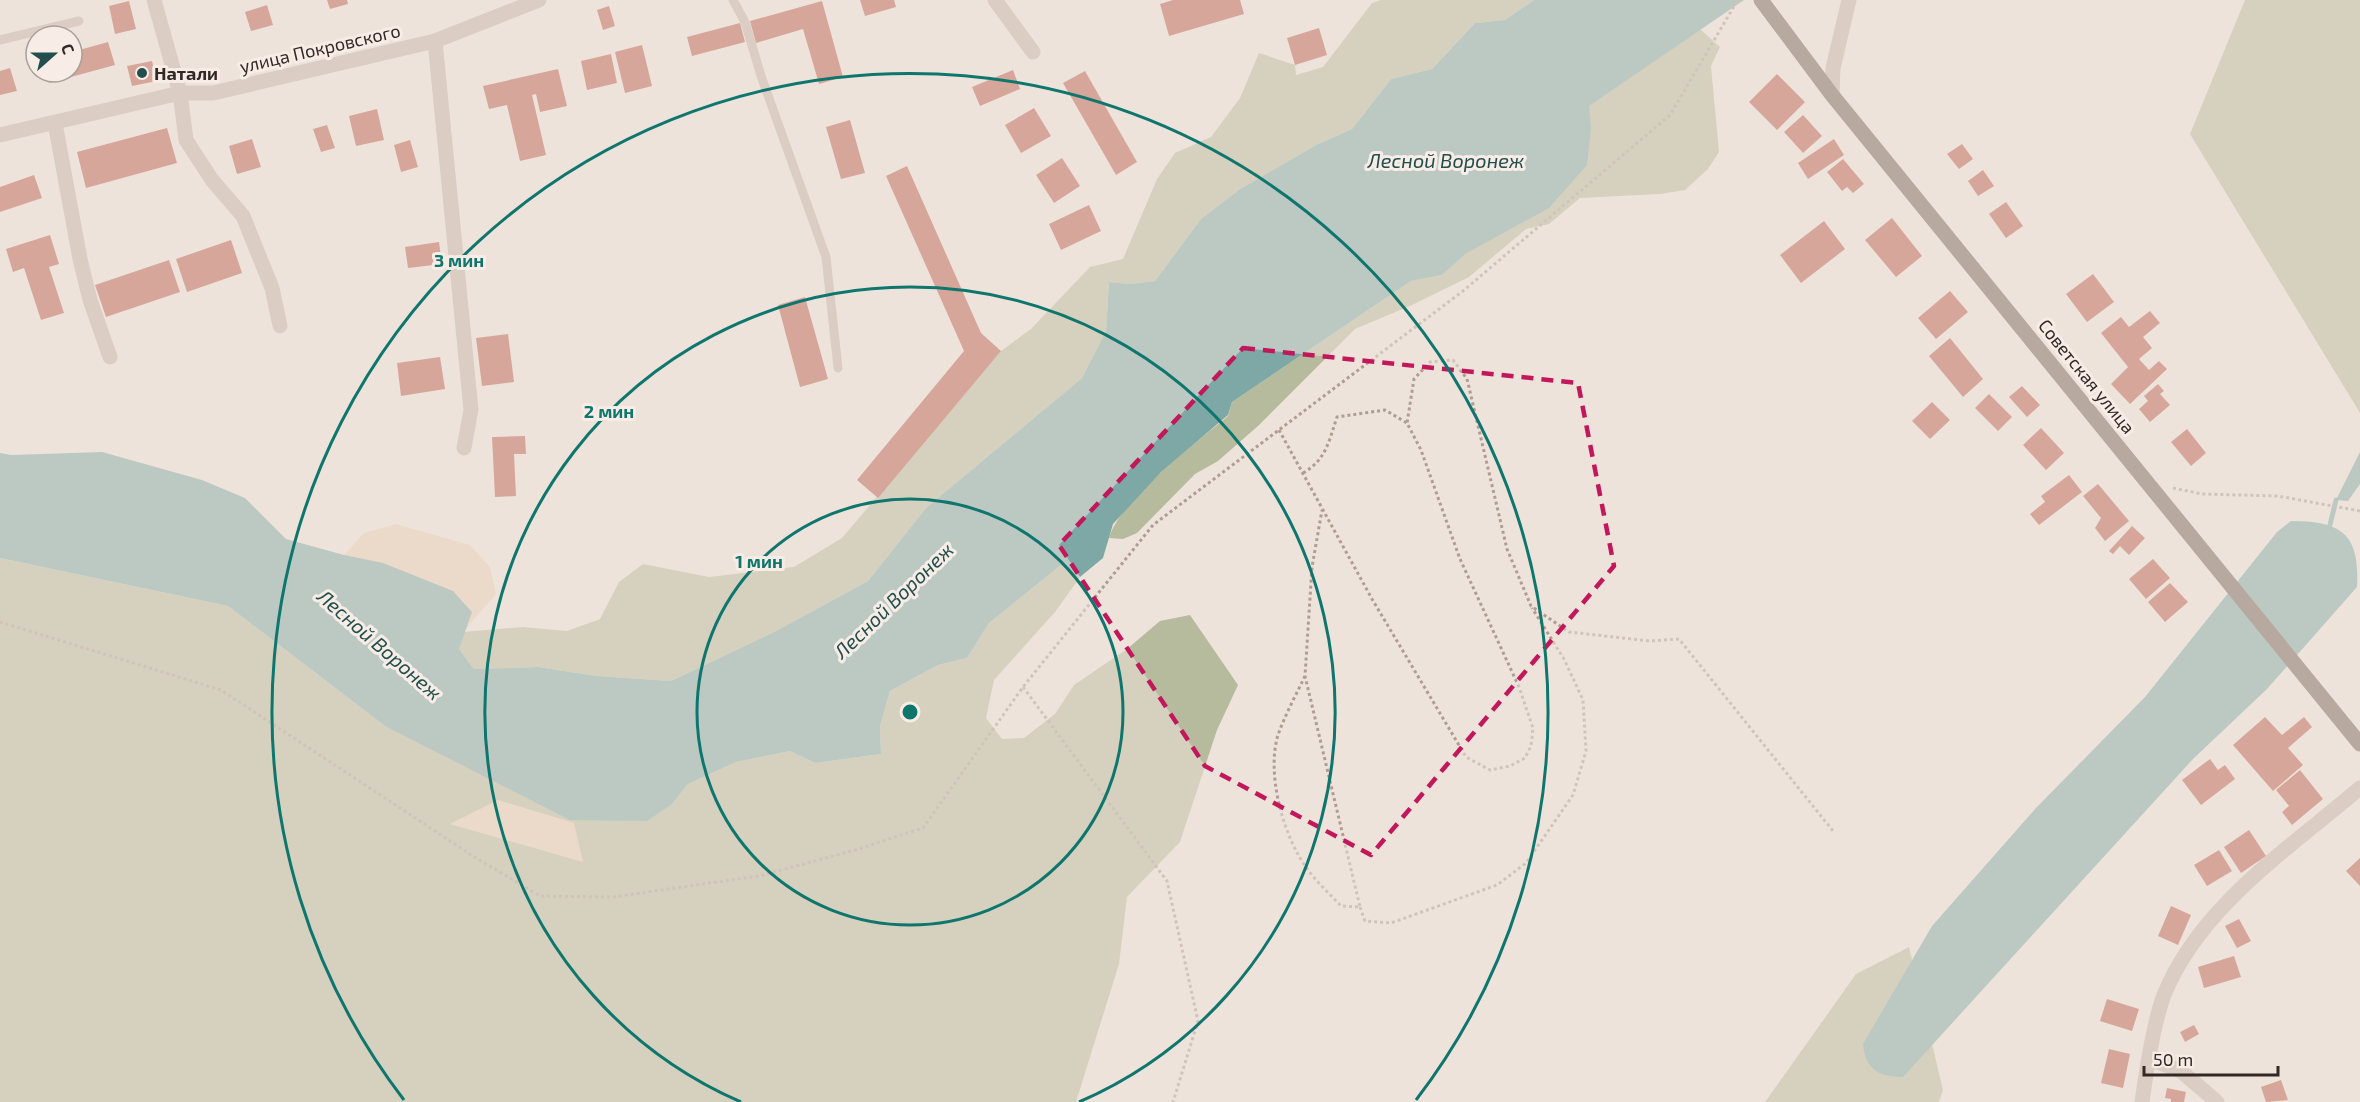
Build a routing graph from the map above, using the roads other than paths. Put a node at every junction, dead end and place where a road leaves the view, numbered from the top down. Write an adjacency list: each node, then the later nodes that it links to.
1 (154, 0): 11 (street)
2 (539, 0): 9 (street, улица Покровского)
3 (733, 0): 17 (lane)
4 (995, 0): 10 (street)
5 (1761, 0): 12 (main road, Советская улица)
6 (1850, 0): 12 (street)
7 (79, 21): 8 (lane)
8 (0, 40)
9 (435, 41): 11 (street, улица Покровского); 18 (street)
10 (1033, 52)
11 (180, 93): 13 (street, улица Покровского); 15 (street)
12 (1832, 95): 19 (main road, Советская улица)
13 (56, 123): 14 (street, улица Покровского); 16 (street)
14 (0, 135)
15 (280, 326)
16 (110, 357)
17 (838, 368)
18 (464, 448)
19 (2360, 744)
20 (2360, 788): 21 (street)
21 (2150, 1059): 22 (street); 23 (street)
22 (2142, 1102)
23 (2217, 1102)

